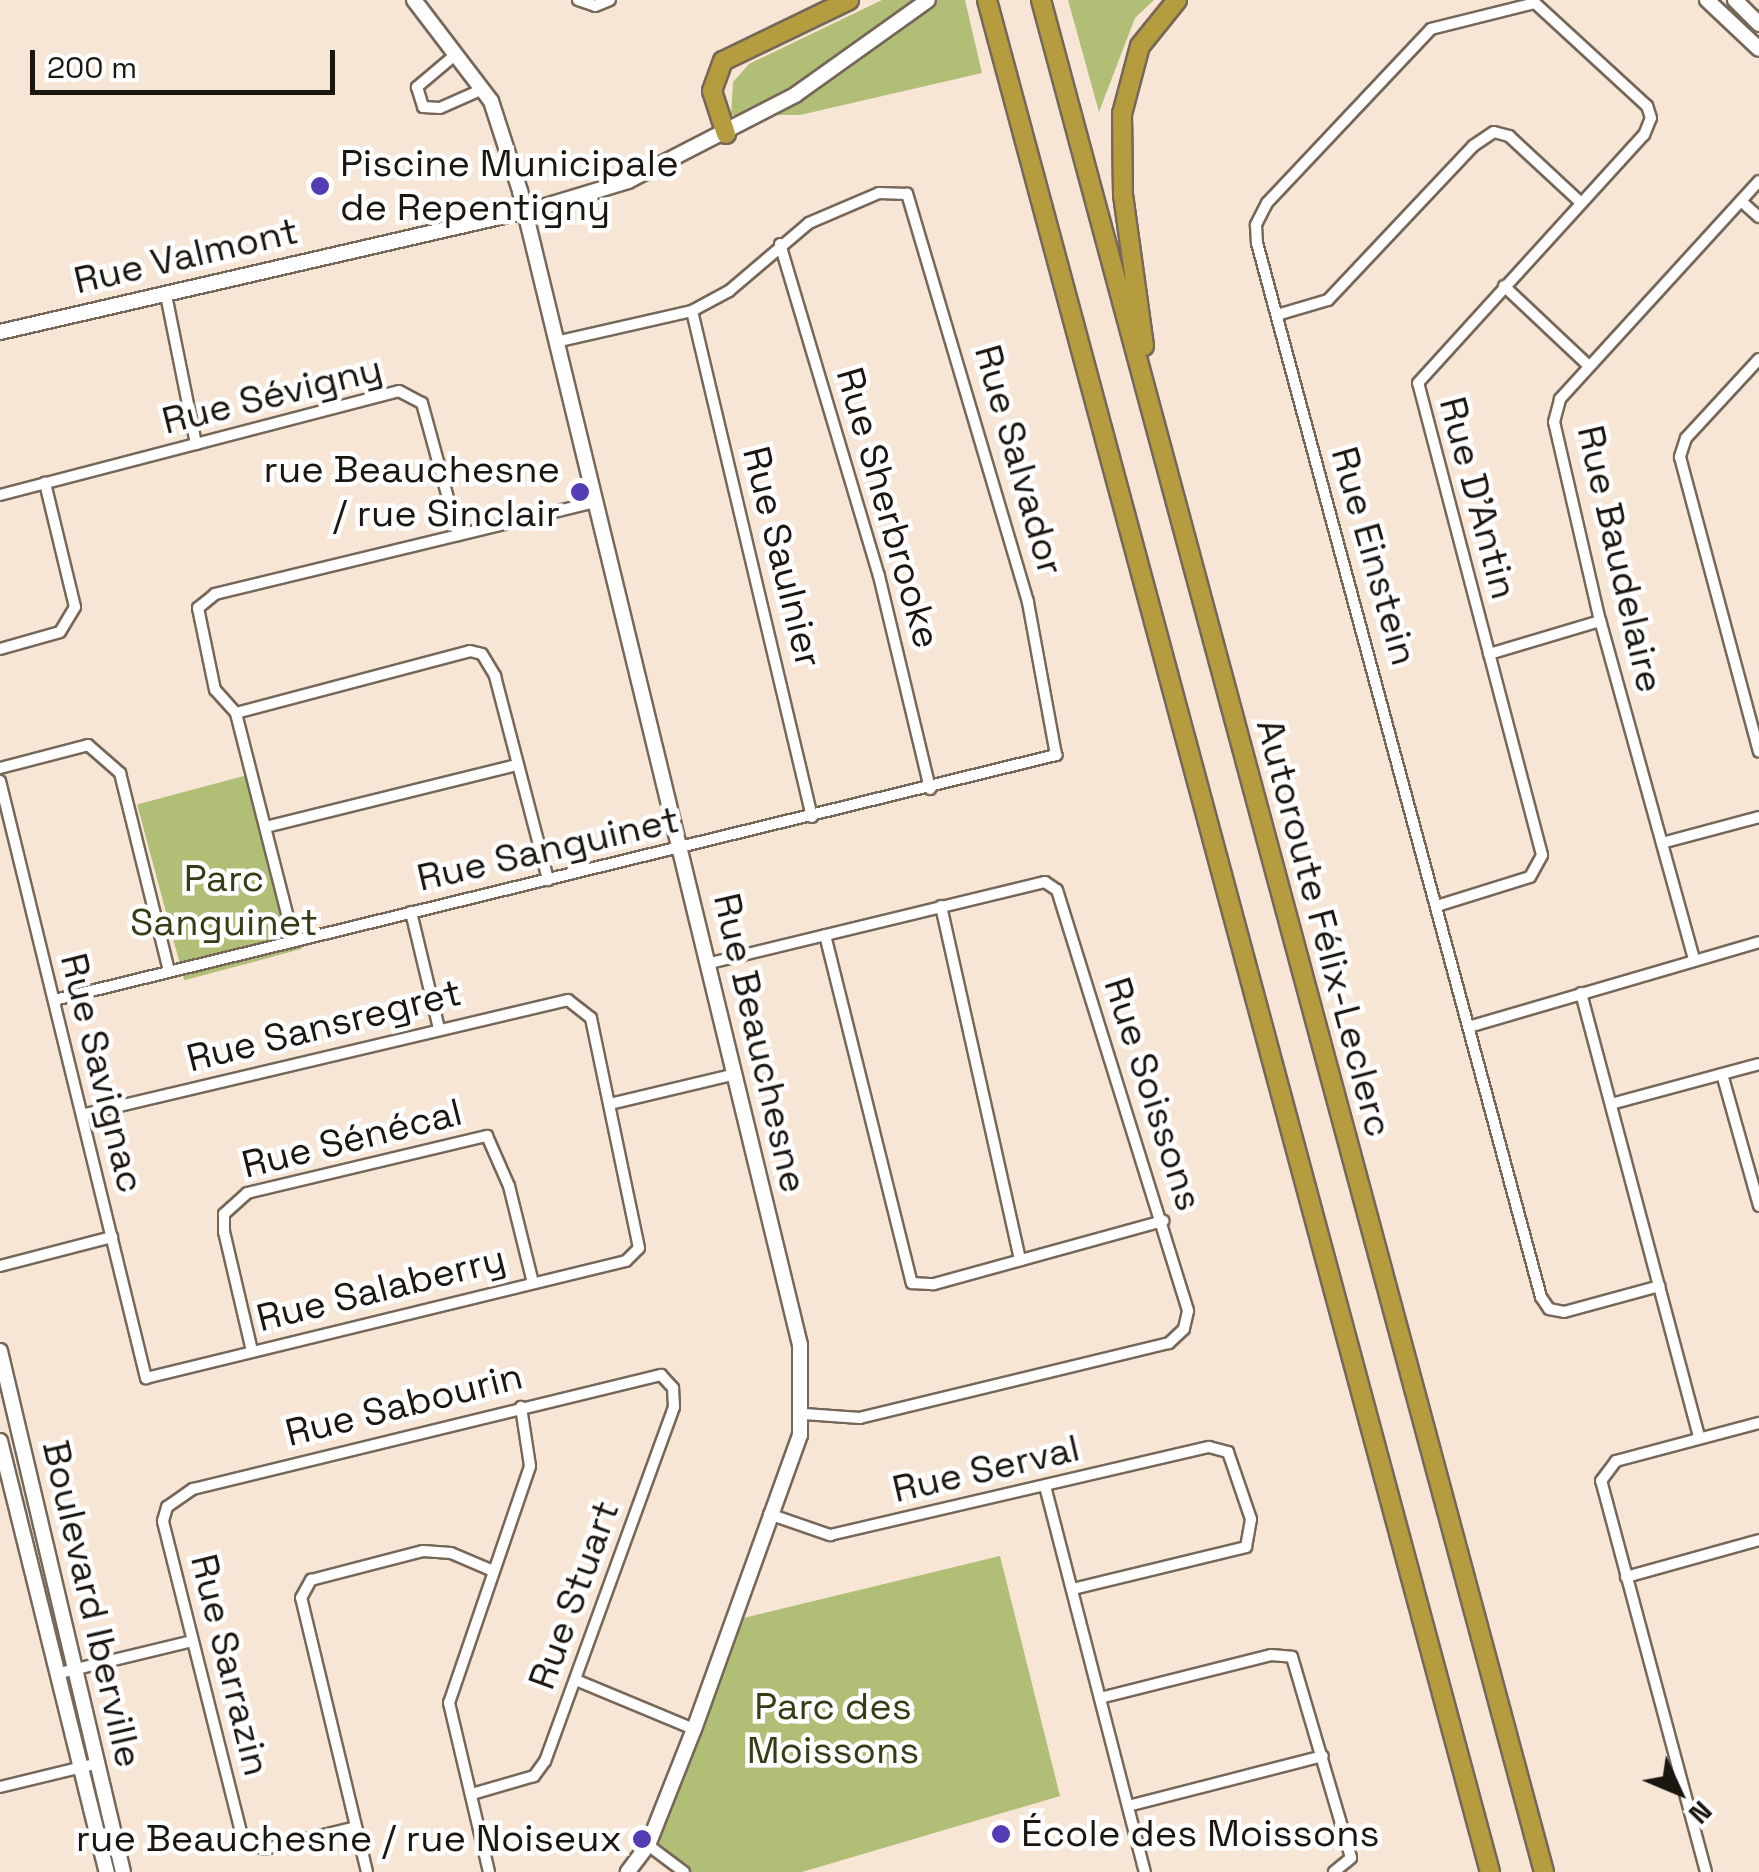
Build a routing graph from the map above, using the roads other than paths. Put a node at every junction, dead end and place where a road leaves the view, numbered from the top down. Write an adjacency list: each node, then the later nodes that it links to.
1 (578, 0): 2 (street)
2 (610, 0)
3 (849, 0): 17 (highway)
4 (928, 0): 17 (street, Rue Valmont)
5 (987, 0): 120 (highway)
6 (1040, 0): 32 (highway, Autoroute Félix-Leclerc)
7 (1177, 0): 32 (highway)
8 (1707, 0): 13 (street)
9 (1735, 0): 12 (street)
10 (1536, 2): 16 (street, Rue Einstein); 27 (street, Rue Einstein)
11 (422, 3): 14 (street, Rue Beauchesne)
12 (1759, 24)
13 (1759, 49)
14 (456, 55): 15 (street, Rue Beauchesne); 15 (street)
15 (483, 89): 21 (street, Rue Beauchesne)
16 (1651, 118): 20 (street, Rue D'Antin)
17 (726, 134): 21 (street, Rue Valmont)
18 (1759, 182): 19 (street, Rue Baudelaire)
19 (1741, 201): 22 (street); 31 (street, Rue Baudelaire)
20 (1581, 202): 24 (street, Rue D'Antin); 27 (street)
21 (524, 210): 25 (street, Rue Valmont); 29 (street, Rue Beauchesne)
22 (1759, 217)
23 (780, 244): 26 (street); 44 (street, Rue Salvador); 48 (street, Rue Sherbrooke)
24 (1504, 286): 31 (street); 40 (street, Rue D'Antin)
25 (166, 296): 28 (street, Rue Valmont); 33 (street)
26 (692, 311): 29 (street); 49 (street, Rue Saulnier)
27 (1278, 315): 55 (street, Rue Einstein)
28 (0, 332)
29 (556, 342): 36 (street, Rue Beauchesne)
30 (1759, 359): 41 (street)
31 (1589, 366): 38 (street, Rue Baudelaire)
32 (1153, 416): 121 (highway, Autoroute Félix-Leclerc)
33 (196, 444): 34 (street, Rue Sévigny); 37 (street, Rue Sévigny)
34 (46, 483): 35 (street, Rue Sévigny); 39 (street)
35 (0, 495)
36 (596, 502): 37 (street); 53 (street, Rue Beauchesne)
37 (458, 535): 42 (street)
38 (1600, 622): 40 (street); 52 (street, Rue Baudelaire)
39 (0, 649)
40 (1489, 654): 55 (street, Rue D'Antin)
41 (1753, 703): 43 (street)
42 (236, 712): 45 (street); 51 (street)
43 (1759, 752)
44 (1056, 755): 48 (street, Rue Sanguinet)
45 (517, 764): 51 (street); 54 (street)
46 (0, 768): 63 (street)
47 (0, 781): 65 (street, Rue Savignac)
48 (930, 789): 49 (street, Rue Sanguinet)
49 (812, 817): 53 (street, Rue Sanguinet)
50 (1759, 817): 52 (street)
51 (266, 827): 59 (street)
52 (1662, 843): 61 (street, Rue Baudelaire)
53 (680, 850): 54 (street, Rue Sanguinet); 62 (street, Rue Beauchesne)
54 (548, 880): 57 (street, Rue Sanguinet)
55 (1440, 905): 66 (street, Rue Einstein)
56 (940, 906): 58 (street); 75 (street, Rue Soissons); 77 (street)
57 (411, 912): 59 (street, Rue Sanguinet); 67 (street)
58 (826, 935): 62 (street); 77 (street)
59 (294, 941): 63 (street, Rue Sanguinet)
60 (1759, 942): 61 (street)
61 (1694, 960): 64 (street)
62 (706, 964): 70 (street, Rue Beauchesne)
63 (169, 971): 65 (street, Rue Sanguinet)
64 (1581, 993): 66 (street); 72 (street)
65 (54, 1000): 73 (street, Rue Savignac)
66 (1472, 1026): 80 (street, Rue Einstein)
67 (440, 1029): 71 (street, Rue Sansregret); 73 (street, Rue Sansregret)
68 (1759, 1064): 69 (street)
69 (1722, 1074): 72 (street); 74 (street)
70 (732, 1075): 71 (street); 86 (street, Rue Beauchesne)
71 (610, 1104): 79 (street, Rue Salaberry)
72 (1611, 1104): 80 (street)
73 (82, 1116): 76 (street, Rue Savignac)
74 (1759, 1206)
75 (1163, 1221): 77 (street); 86 (street, Rue Soissons)
76 (112, 1237): 78 (street); 84 (street, Rue Savignac)
77 (1020, 1260)
78 (0, 1266)
79 (533, 1282): 82 (street, Rue Salaberry); 82 (street, Rue Sénécal)
80 (1660, 1286): 88 (street)
81 (0, 1351): 90 (street, Boulevard Iberville)
82 (252, 1351): 84 (street, Rue Salaberry)
83 (661, 1376): 85 (street, Rue Sabourin); 102 (street, Rue Stuart)
84 (146, 1378)
85 (521, 1407): 93 (street, Rue Sabourin); 96 (street)
86 (804, 1414): 94 (street, Rue Beauchesne)
87 (1759, 1422): 88 (street)
88 (1699, 1438): 97 (street)
89 (0, 1441): 91 (street, Boulevard Iberville)
90 (24, 1456): 91 (street); 100 (street, Boulevard Iberville)
91 (2, 1461): 101 (street, Boulevard Iberville)
92 (1045, 1486): 94 (street, Rue Serval); 98 (street); 98 (street, Rue Serval)
93 (168, 1507): 99 (street, Rue Sarrazin)
94 (769, 1514): 104 (street, Rue Beauchesne)
95 (1759, 1540): 97 (street)
96 (491, 1570): 108 (street); 110 (street)
97 (1626, 1577): 122 (street)
98 (1072, 1590): 103 (street)
99 (192, 1641): 100 (street); 110 (street, Rue Sarrazin)
100 (77, 1670): 101 (street); 106 (street, Boulevard Iberville)
101 (60, 1673): 106 (street, Boulevard Iberville)
102 (576, 1680): 104 (street); 108 (street, Rue Stuart)
103 (1100, 1698): 105 (street); 109 (street)
104 (694, 1729): 111 (street, Rue Beauchesne)
105 (1323, 1756): 109 (street); 119 (street)
106 (88, 1765): 107 (street); 112 (street, Boulevard Iberville); 113 (street, Boulevard Iberville)
107 (0, 1787)
108 (472, 1794): 115 (street)
109 (1128, 1806): 118 (street)
110 (356, 1828): 114 (street)
111 (648, 1846): 116 (street, Rue Beauchesne); 117 (street)
112 (107, 1872)
113 (123, 1872)
114 (366, 1872)
115 (489, 1872)
116 (628, 1872)
117 (684, 1872)
118 (1145, 1872)
119 (1334, 1872)
120 (1490, 1872)
121 (1544, 1872)
122 (1706, 1872)

